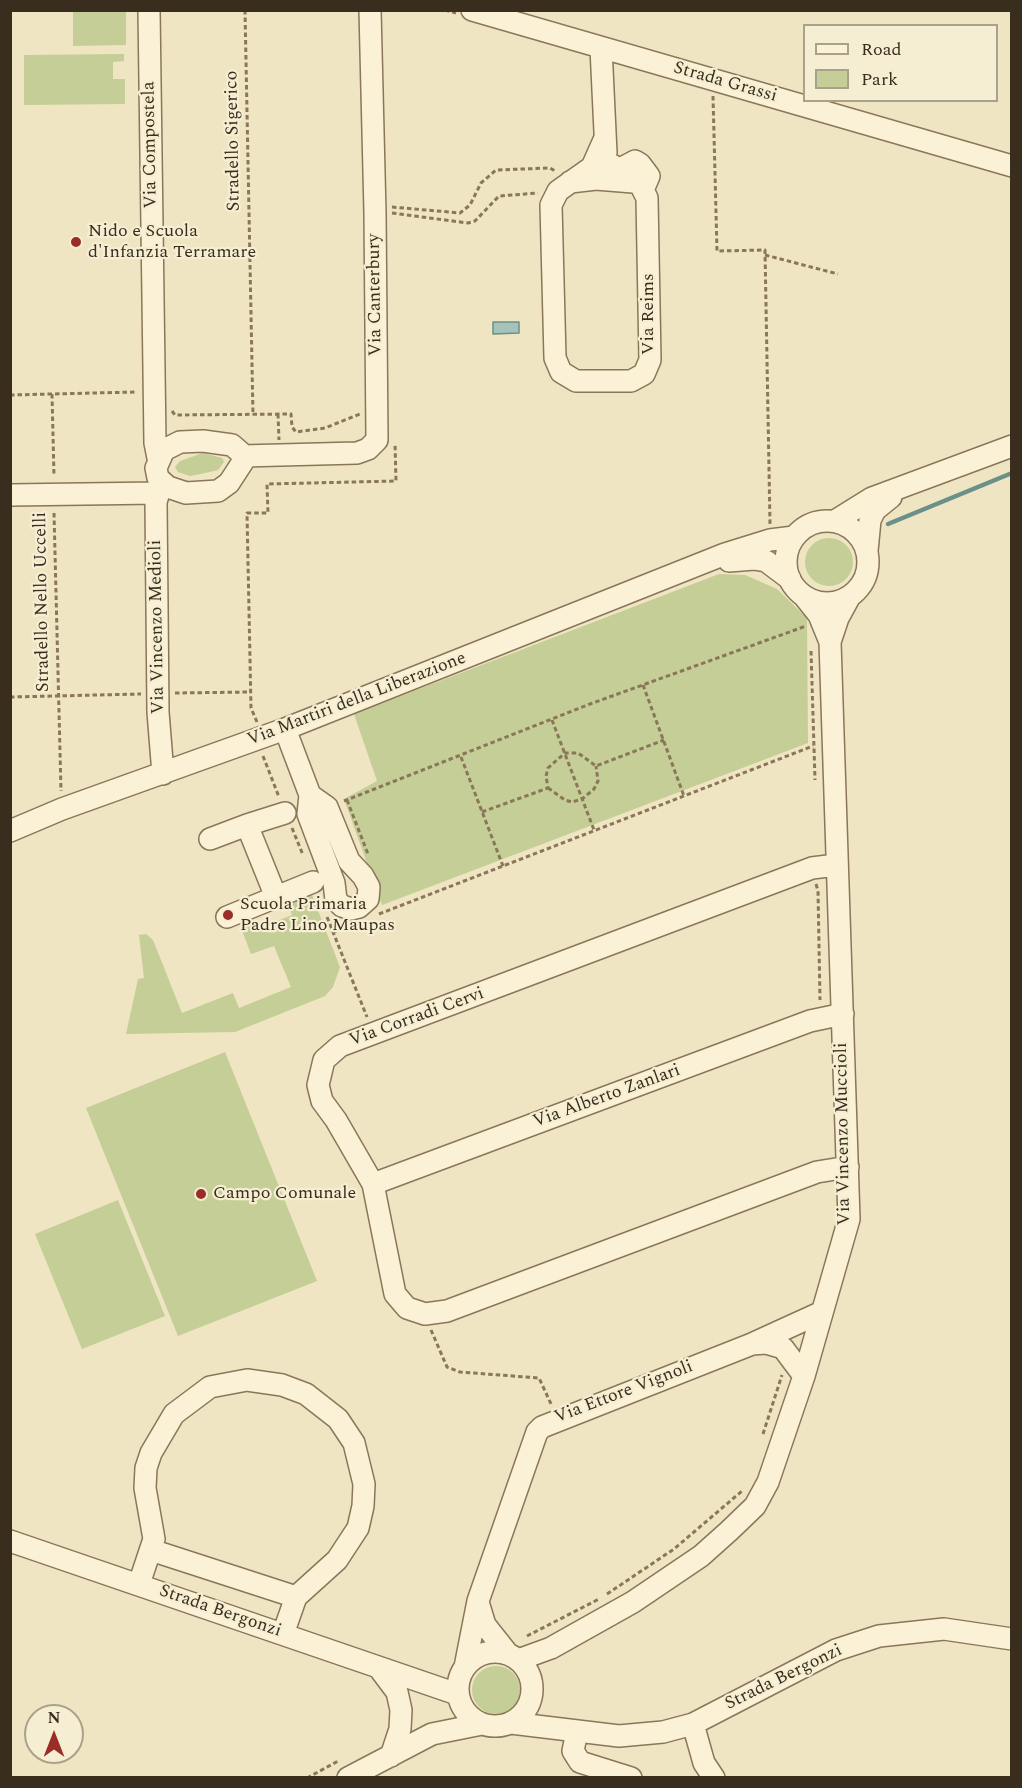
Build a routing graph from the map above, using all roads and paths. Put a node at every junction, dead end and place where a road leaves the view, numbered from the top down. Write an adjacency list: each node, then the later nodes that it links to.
1 (149, 10): 24 (street, Via Compostela)
2 (245, 10): 21 (path, Stradello Sigerico)
3 (370, 10): 11 (street, Via Canterbury)
4 (472, 10): 5 (street, Strada Grassi)
5 (601, 48): 7 (street); 8 (street, Strada Grassi)
6 (712, 87): 12 (path)
7 (605, 165): 9 (street); 9 (street, Via Reims)
8 (1011, 165)
9 (565, 179): 11 (path)
10 (546, 191): 11 (path)
11 (383, 210): 23 (street, Via Canterbury)
12 (765, 255): 13 (path); 32 (path)
13 (838, 274)
14 (138, 383): 15 (path)
15 (138, 392): 17 (path); 20 (path)
16 (10, 394): 17 (path)
17 (52, 394): 27 (path, Stradello Nello Uccelli)
18 (172, 401): 21 (path)
19 (360, 402): 21 (path)
20 (138, 403)
21 (253, 415)
22 (1011, 446): 25 (street, Via Martiri della Liberazione)
23 (242, 456): 24 (street, Via Canterbury); 26 (street)
24 (158, 458): 26 (street)
25 (929, 477): 30 (street, Via Martiri della Liberazione); 33 (street, Via Martiri della Liberazione)
26 (160, 487): 27 (street); 40 (street, Via Vincenzo Medioli)
27 (54, 494): 28 (street); 41 (path, Stradello Nello Uccelli)
28 (10, 495)
29 (247, 513): 39 (path)
30 (835, 521): 31 (street, Via Martiri della Liberazione); 33 (street)
31 (794, 537): 32 (street, Via Martiri della Liberazione); 35 (street)
32 (770, 540): 34 (street, Via Martiri della Liberazione)
33 (867, 551): 36 (street, Via Martiri della Liberazione)
34 (702, 565): 35 (street, Via Martiri della Liberazione); 44 (street, Via Martiri della Liberazione)
35 (797, 587): 36 (street, Via Martiri della Liberazione); 37 (street)
36 (850, 596): 37 (street)
37 (817, 641): 38 (path); 47 (path); 64 (street, Via Vincenzo Muccioli)
38 (643, 685): 43 (path); 46 (path)
39 (251, 692): 40 (path); 45 (path)
40 (158, 694): 41 (path); 51 (street, Via Vincenzo Medioli)
41 (59, 696): 42 (path); 57 (path, Stradello Nello Uccelli)
42 (10, 697)
43 (552, 720): 48 (path); 49 (path)
44 (285, 729): 45 (street, Via Martiri della Liberazione); 56 (street)
45 (264, 737): 51 (street, Via Martiri della Liberazione)
46 (663, 740): 50 (path); 54 (path)
47 (813, 746): 53 (path); 54 (path)
48 (565, 753): 50 (path); 52 (path); 55 (path)
49 (461, 757): 56 (path); 58 (path)
50 (596, 766): 55 (path)
51 (163, 774): 57 (street, Via Martiri della Liberazione)
52 (548, 788): 55 (path); 58 (path)
53 (815, 790)
54 (684, 796): 62 (path)
55 (582, 799): 62 (path)
56 (318, 801)
57 (62, 809): 61 (street, Via Martiri della Liberazione)
58 (482, 812): 65 (path)
59 (285, 813): 60 (street)
60 (247, 825): 63 (street); 68 (street)
61 (10, 831)
62 (595, 831): 65 (path)
63 (210, 839)
64 (836, 865): 66 (street, Via Corradi Cervi); 73 (street, Via Vincenzo Muccioli)
65 (503, 866): 70 (path)
66 (812, 868): 74 (path); 76 (street, Via Corradi Cervi)
67 (313, 882): 68 (street)
68 (276, 897): 69 (street)
69 (227, 917)
70 (371, 917)
71 (352, 925): 72 (path)
72 (333, 932)
73 (843, 1014): 74 (street, Via Alberto Zanlari); 75 (street, Via Vincenzo Muccioli)
74 (817, 1020): 76 (street, Via Alberto Zanlari)
75 (848, 1167): 76 (street, Via Corradi Cervi); 77 (street, Via Vincenzo Muccioli)
76 (373, 1184)
77 (822, 1312): 78 (street); 80 (street, Via Vincenzo Muccioli)
78 (752, 1344): 79 (street, Via Ettore Vignoli); 87 (street, Via Ettore Vignoli)
79 (779, 1346): 80 (street); 81 (path)
80 (804, 1376): 90 (street, Via Vincenzo Muccioli)
81 (762, 1438)
82 (746, 1484): 91 (path)
83 (10, 1541): 85 (street, Strada Bergonzi)
84 (151, 1550): 85 (street); 86 (street); 86 (street)
85 (139, 1584): 88 (street, Strada Bergonzi)
86 (296, 1597): 88 (street)
87 (478, 1602): 91 (street); 93 (street, Via Ettore Vignoli)
88 (283, 1634): 92 (street, Strada Bergonzi)
89 (1011, 1639): 99 (street, Strada Bergonzi)
90 (551, 1648): 91 (street, Via Vincenzo Muccioli); 95 (street)
91 (515, 1651): 93 (street); 95 (street)
92 (379, 1668): 94 (street, Strada Bergonzi); 102 (street)
93 (464, 1668): 94 (street); 96 (street)
94 (428, 1685): 96 (street, Strada Bergonzi)
95 (532, 1691): 97 (street); 100 (street)
96 (458, 1697): 98 (street); 101 (street)
97 (511, 1723): 98 (street); 100 (street, Strada Bergonzi)
98 (482, 1724): 101 (street)
99 (693, 1724): 100 (street, Strada Bergonzi); 106 (street)
100 (568, 1730): 105 (street)
101 (432, 1734): 102 (street)
102 (391, 1756): 103 (street)
103 (345, 1769): 104 (path)
104 (307, 1778)
105 (631, 1778)
106 (714, 1778)

